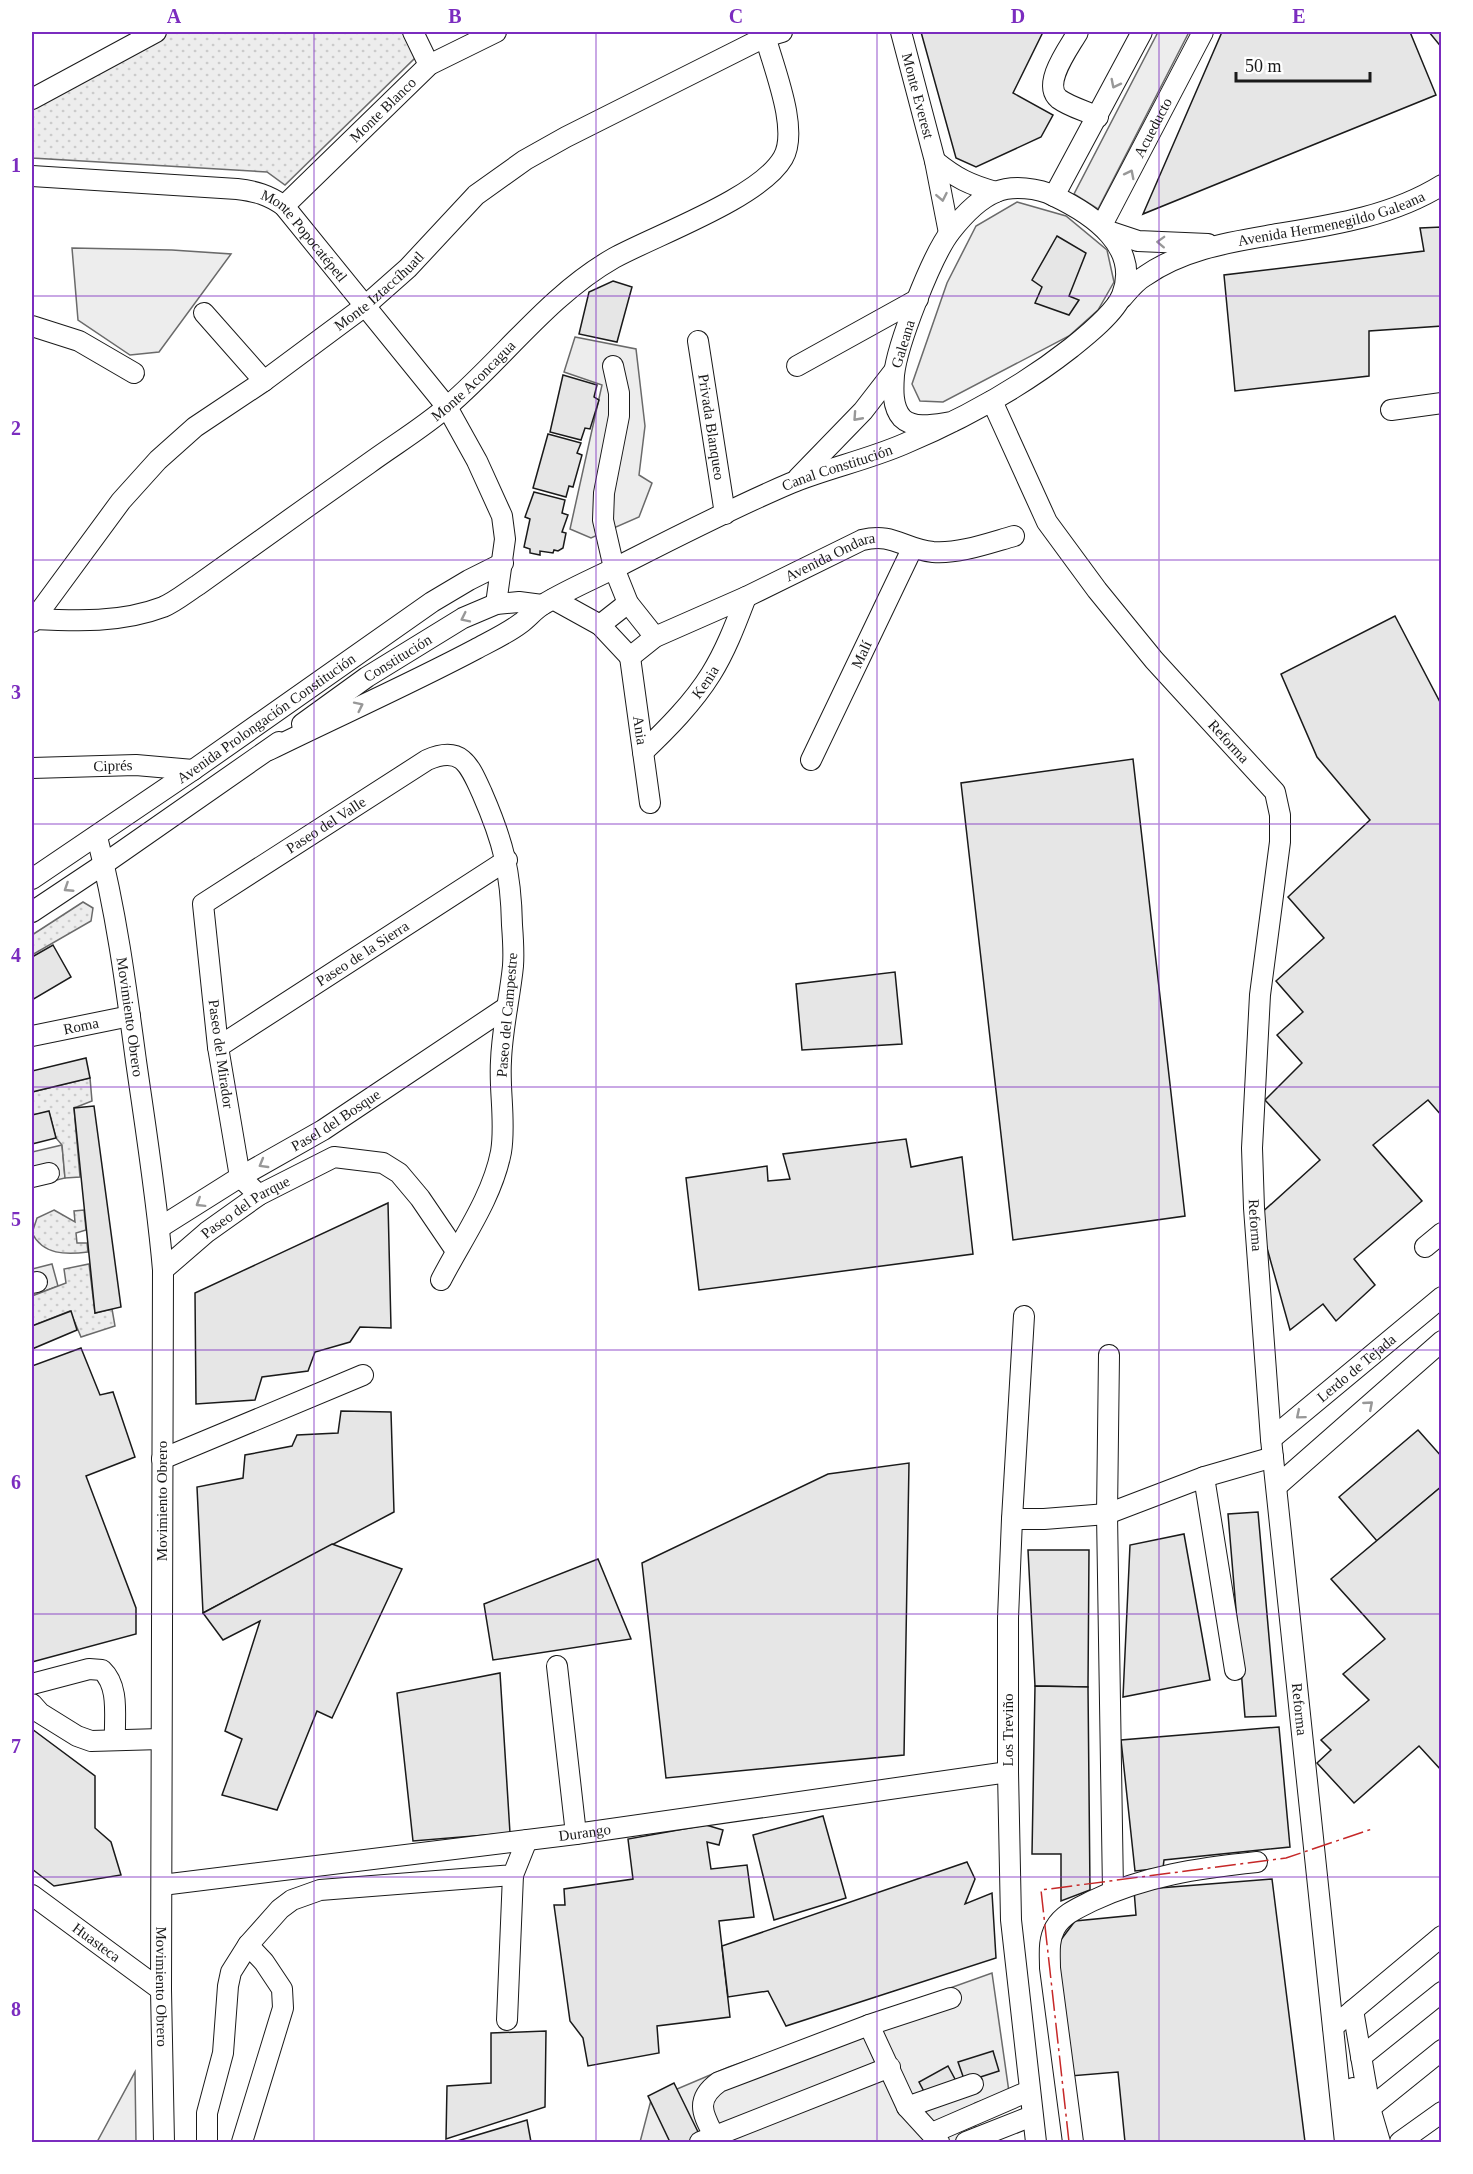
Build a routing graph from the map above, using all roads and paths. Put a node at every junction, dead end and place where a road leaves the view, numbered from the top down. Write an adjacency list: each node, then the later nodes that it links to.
1 (156, 32): 10 (street)
2 (413, 32): 9 (street)
3 (496, 32): 9 (street, Monte Blanco)
4 (901, 32): 12 (street, Monte Everest)
5 (1078, 32): 11 (street)
6 (1142, 32): 11 (street, one-way to 11)
7 (1203, 32): 18 (street, Acueducto, one-way to 7)
8 (770, 33): 23 (street, Monte Iztaccíhuatl); 34 (street, Monte Aconcagua)
9 (429, 65): 17 (street, Monte Blanco)
10 (32, 99)
11 (1098, 117): 16 (street)
12 (935, 161): 15 (street); 19 (street, Monte Everest, one-way to 19)
13 (32, 176): 17 (street, Monte Popocatépetl)
14 (1442, 184): 20 (street, Avenida Hermenegildo Galeana)
15 (996, 192): 16 (street); 19 (street, Galeana)
16 (1054, 196): 18 (street)
17 (284, 206): 23 (street, Monte Popocatépetl)
18 (1105, 228): 20 (street, one-way to 18); 21 (street)
19 (949, 233): 22 (street, Galeana)
20 (1217, 245): 21 (street, Galeana)
21 (1122, 298): 32 (street, Galeana)
22 (918, 299): 28 (street); 29 (street, Galeana)
23 (365, 306): 31 (street, Monte Iztaccíhuatl); 34 (street, Monte Popocatépetl)
24 (204, 314): 31 (street)
25 (32, 326): 30 (street)
26 (698, 341): 38 (street, Privada Blanqueo)
27 (613, 366): 42 (street)
28 (797, 366)
29 (894, 371): 36 (street, Galeana); 37 (street, Canal Constitución, one-way to 37)
30 (134, 373)
31 (264, 381): 47 (street, Monte Iztaccíhuatl)
32 (992, 401): 36 (street, Galeana); 83 (street, Reforma)
33 (1442, 403): 35 (street)
34 (447, 407): 41 (street, Monte Popocatépetl); 47 (street, Monte Aconcagua)
35 (1391, 410)
36 (952, 422): 37 (street, Canal Constitución)
37 (794, 482): 38 (street, Constitución)
38 (725, 514): 42 (street, Constitución)
39 (1014, 536): 40 (street, Avenida Ondara)
40 (912, 549): 43 (street, Avenida Ondara); 54 (street, Malí)
41 (503, 563): 46 (street, Monte Popocatépetl); 56 (street, Avenida Prolongación Constitución)
42 (615, 568): 44 (street, Constitución); 45 (street)
43 (746, 597): 49 (street, Avenida Ondara); 52 (street, Kenia)
44 (547, 602): 46 (street, Constitución); 48 (street); 51 (street, Constitución, one-way to 44)
45 (628, 603): 48 (street); 49 (street)
46 (496, 604): 51 (street, Constitución, one-way to 51)
47 (32, 620)
48 (600, 625): 50 (street)
49 (655, 638): 50 (street, Avenida Ondara)
50 (630, 657): 52 (street, Ania)
51 (268, 750): 60 (street, Constitución)
52 (643, 752): 57 (street, Ania)
53 (452, 753): 59 (street, Paseo del Campestre); 62 (street, Paseo del Valle)
54 (811, 760)
55 (32, 768): 56 (street, Ciprés)
56 (193, 770): 58 (street, Avenida Prolongación Constitución)
57 (650, 803)
58 (97, 837): 60 (street, Movimiento Obrero); 61 (street, Avenida Prolongación Constitución)
59 (507, 860): 64 (street, Paseo del Campestre); 67 (street, Paseo de la Sierra)
60 (104, 864): 63 (street, Constitución, one-way to 63); 65 (street, Movimiento Obrero)
61 (32, 879)
62 (203, 904): 67 (street, Paseo del Mirador)
63 (32, 912)
64 (507, 1007): 68 (street, Pasel del Bosque); 75 (street, Paseo del Campestre)
65 (130, 1016): 66 (street, Roma); 72 (street, Movimiento Obrero)
66 (32, 1036)
67 (218, 1047): 70 (street, Paseo del Mirador)
68 (322, 1130): 69 (street); 70 (street, Pasel del Bosque, one-way to 70)
69 (334, 1156): 71 (street, Paseo del Parque); 75 (street)
70 (240, 1178): 71 (street); 72 (street, Pasel del Bosque, one-way to 72)
71 (259, 1195): 76 (street, Paseo del Parque)
72 (159, 1228): 76 (street, Movimiento Obrero)
73 (1442, 1233): 74 (street)
74 (1425, 1247)
75 (456, 1251): 77 (street, Paseo del Campestre)
76 (163, 1270): 84 (street, Movimiento Obrero)
77 (441, 1280)
78 (1439, 1303): 83 (street, Lerdo de Tejada, one-way to 83)
79 (1024, 1316): 88 (street, Los Treviño)
80 (1442, 1341): 86 (street, one-way to 80)
81 (1109, 1355): 87 (street)
82 (363, 1375): 84 (street)
83 (1272, 1448): 85 (street); 86 (street, Reforma)
84 (162, 1459): 93 (street, Movimiento Obrero)
85 (1204, 1477): 87 (street); 90 (street)
86 (1277, 1486): 108 (street, Reforma)
87 (1107, 1514): 88 (street); 101 (street)
88 (1012, 1519): 95 (street, Los Treviño)
89 (557, 1666): 96 (street)
90 (1235, 1670)
91 (32, 1684): 94 (street)
92 (32, 1704): 94 (street)
93 (161, 1738): 94 (street); 100 (street, Movimiento Obrero)
94 (115, 1740)
95 (1008, 1772): 96 (street, Durango); 115 (street, Los Treviño)
96 (576, 1834): 97 (street, Durango)
97 (527, 1840): 99 (street); 100 (street, Durango)
98 (1257, 1862): 101 (street)
99 (513, 1875): 104 (street); 109 (street)
100 (162, 1885): 105 (street, Movimiento Obrero)
101 (1113, 1891): 127 (street)
102 (32, 1895): 105 (street, Huasteca)
103 (1442, 1936): 108 (street)
104 (248, 1945): 123 (street); 124 (street)
105 (161, 1990): 122 (street, Movimiento Obrero)
106 (1442, 1992): 112 (street)
107 (951, 1998): 110 (street)
108 (1342, 2019): 112 (street); 128 (street, Reforma); 129 (street)
109 (507, 2020)
110 (869, 2025): 113 (street); 121 (street)
111 (1442, 2050): 117 (street)
112 (1361, 2057): 117 (street)
113 (890, 2067): 116 (street); 121 (street)
114 (973, 2084): 116 (street)
115 (1029, 2091): 119 (street, Los Treviño); 120 (street)
116 (907, 2107): 120 (street)
117 (1370, 2108): 130 (street)
118 (1442, 2112): 131 (street)
119 (1032, 2116): 125 (street); 126 (street, Los Treviño)
120 (935, 2138)
121 (711, 2140)
122 (164, 2142)
123 (207, 2142)
124 (242, 2142)
125 (966, 2142)
126 (1036, 2142)
127 (1073, 2142)
128 (1345, 2142)
129 (1362, 2142)
130 (1380, 2142)
131 (1400, 2142)

